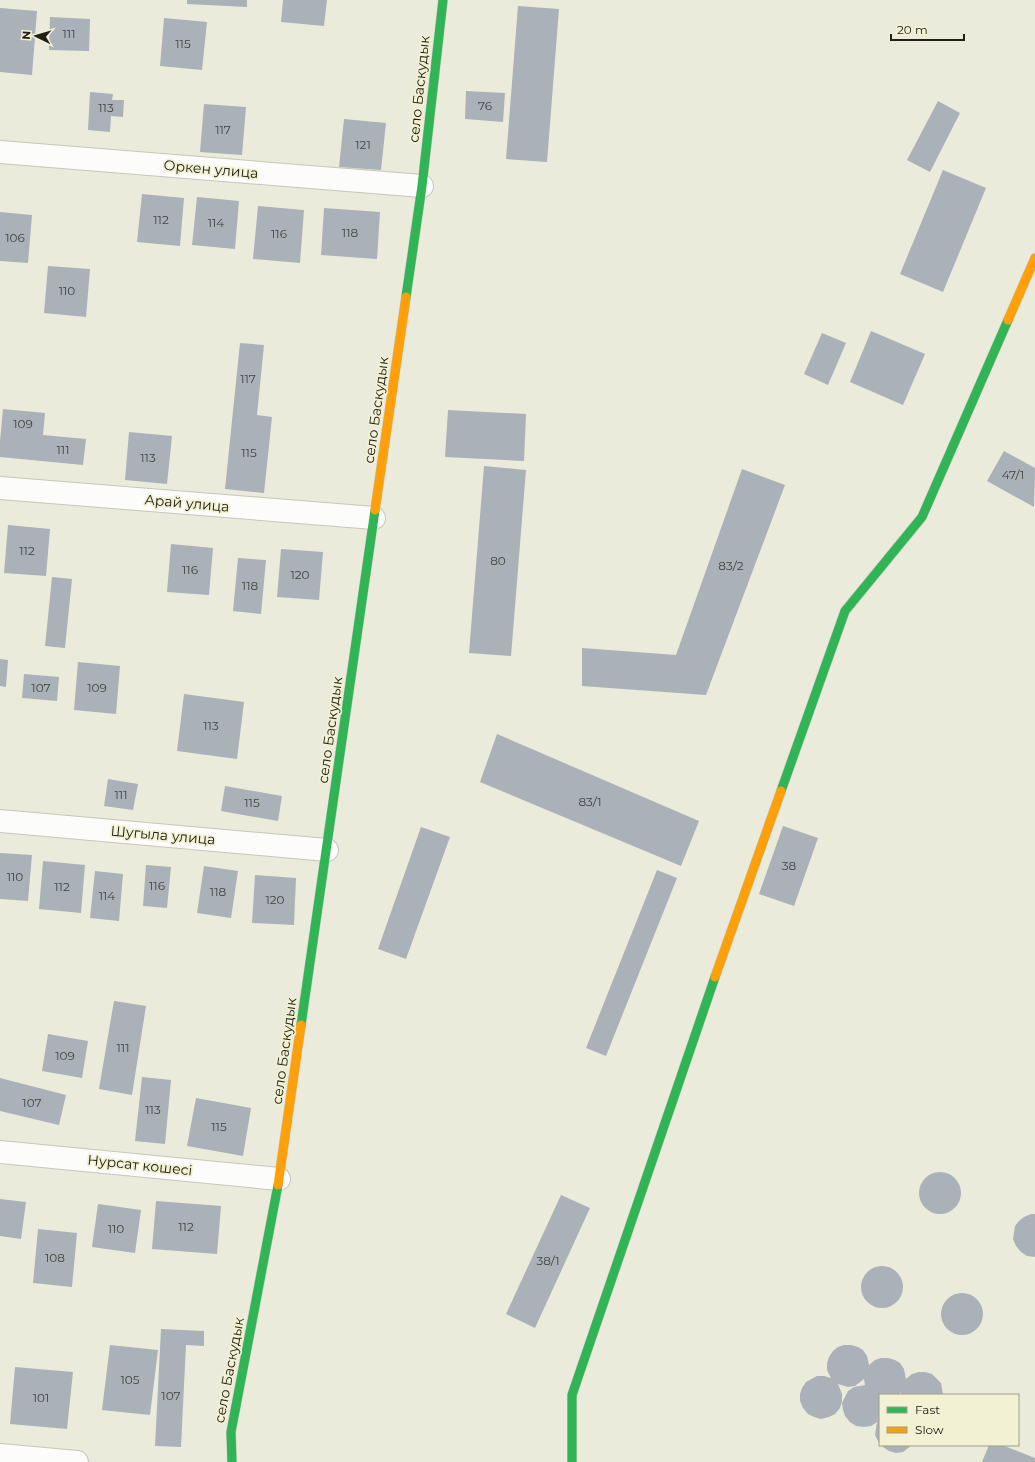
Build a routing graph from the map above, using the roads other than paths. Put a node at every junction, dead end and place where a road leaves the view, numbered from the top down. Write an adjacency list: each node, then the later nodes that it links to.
1 (442, 0): 3 (street, село Баскудык)
2 (0, 152): 3 (street, Оркен улица)
3 (422, 186): 6 (street, село Баскудык)
4 (1035, 258): 14 (street)
5 (0, 488): 6 (street, Арай улица)
6 (374, 518): 8 (street, село Баскудык)
7 (0, 821): 8 (street, Шугыла улица)
8 (326, 850): 10 (street, село Баскудык)
9 (0, 1152): 10 (street, Нурсат кошесi)
10 (279, 1179): 13 (street, село Баскудык)
11 (0, 1455): 12 (street)
12 (77, 1462)
13 (232, 1462)
14 (572, 1462)

